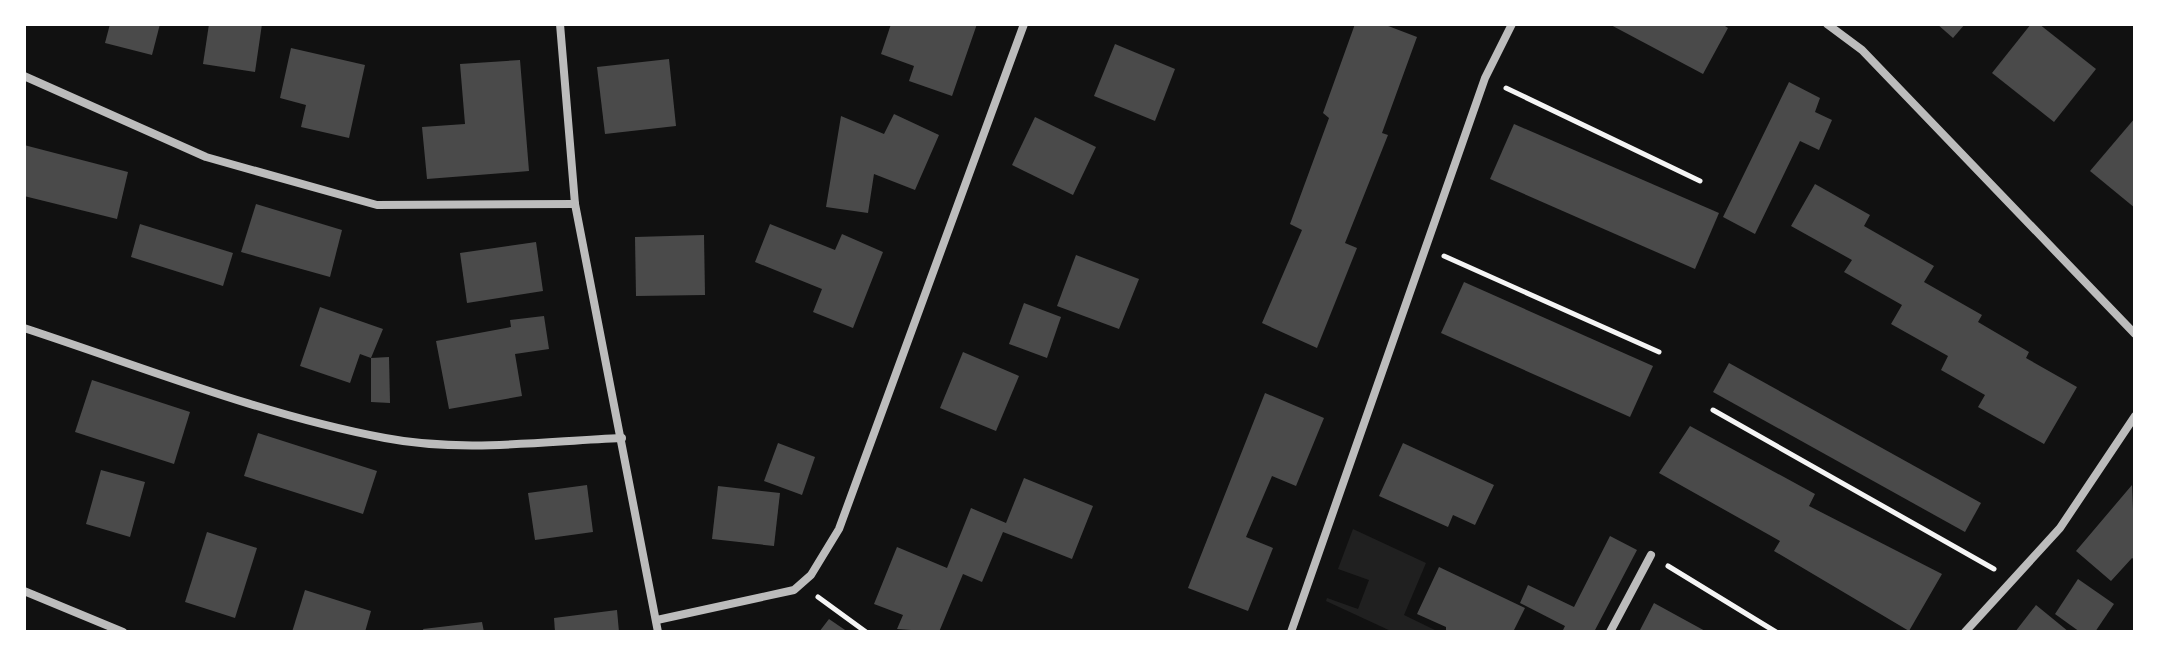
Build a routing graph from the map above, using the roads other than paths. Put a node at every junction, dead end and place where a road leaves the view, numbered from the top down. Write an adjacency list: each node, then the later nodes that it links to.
1 (560, 24): 6 (street)
2 (1024, 24): 13 (street)
3 (1512, 24): 16 (street)
4 (1827, 24): 8 (street)
5 (24, 76): 6 (street)
6 (575, 204): 10 (street)
7 (24, 328): 10 (street)
8 (2135, 334)
9 (2135, 416): 18 (street)
10 (622, 438): 13 (street)
11 (1651, 555): 17 (street)
12 (24, 591): 14 (street)
13 (657, 620): 15 (street)
14 (123, 632)
15 (658, 632)
16 (1291, 632)
17 (1610, 632)
18 (1965, 632)

